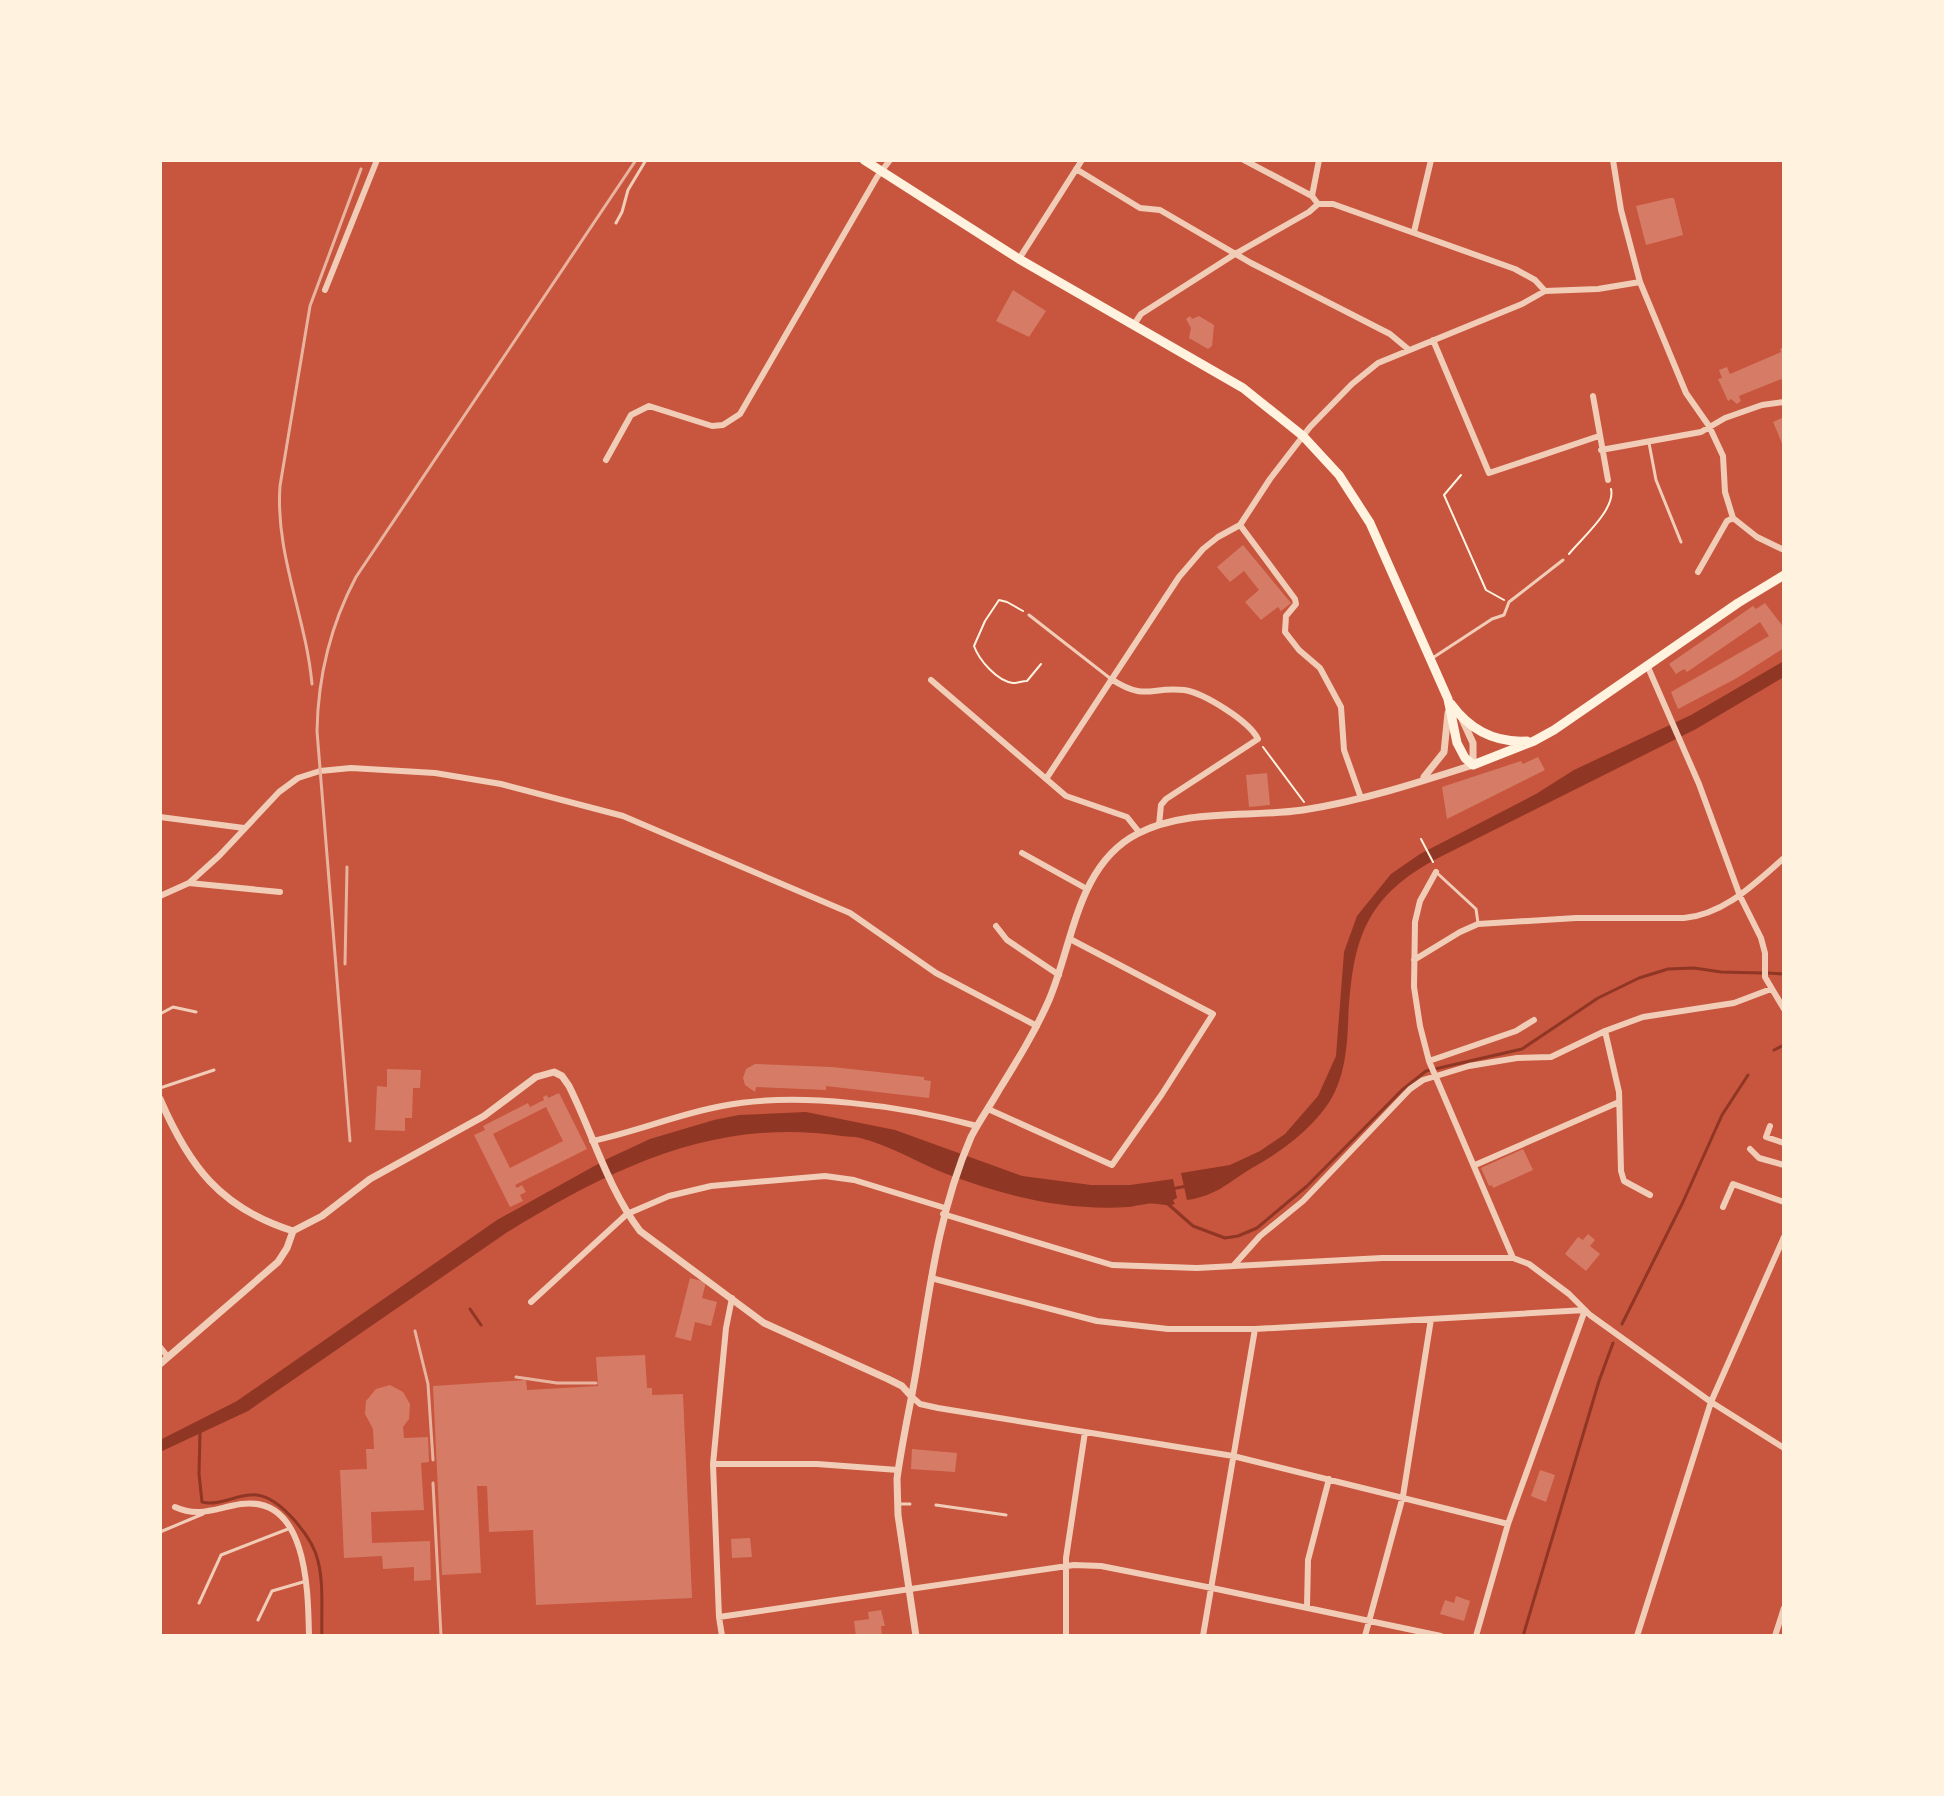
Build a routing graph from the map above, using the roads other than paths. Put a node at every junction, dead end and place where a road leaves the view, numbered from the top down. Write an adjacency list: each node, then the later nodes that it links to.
1 (377, 160): 19 (street)
2 (646, 160): 14 (lane)
3 (864, 160): 11 (main road)
4 (890, 160): 11 (street)
5 (1082, 160): 10 (street)
6 (1244, 160): 12 (street)
7 (1319, 160): 12 (street)
8 (1431, 160): 15 (street)
9 (1613, 160): 18 (street)
10 (1076, 169): 16 (street); 17 (street)
11 (882, 171): 17 (main road); 31 (street)
12 (1312, 196): 13 (street)
13 (1318, 204): 15 (street); 16 (street)
14 (616, 223)
15 (1414, 232): 20 (street)
16 (1235, 254): 21 (street); 23 (street)
17 (1019, 259): 21 (main road)
18 (1640, 282): 20 (street); 26 (street)
19 (325, 290)
20 (1545, 291): 22 (street)
21 (1133, 326): 27 (main road)
22 (1433, 340): 23 (street); 28 (street)
23 (1408, 349): 27 (street)
24 (1593, 396): 28 (street)
25 (1784, 402): 26 (street)
26 (1709, 426): 29 (street); 33 (street)
27 (1303, 436): 34 (street); 43 (main road)
28 (1599, 436): 30 (street)
29 (1649, 442): 30 (street); 35 (lane)
30 (1601, 450): 32 (street)
31 (606, 460)
32 (1608, 480)
33 (1733, 518): 36 (street); 38 (street)
34 (1240, 525): 45 (street); 53 (street)
35 (1681, 542)
36 (1784, 550)
37 (1563, 560): 43 (lane)
38 (1698, 572)
39 (1784, 575): 41 (main road)
40 (1784, 584): 41 (main road)
41 (1765, 588): 44 (main road)
42 (1029, 615): 45 (lane)
43 (1431, 659): 47 (main road)
44 (1647, 665): 49 (main road); 65 (street)
45 (1111, 679): 51 (street); 55 (street)
46 (931, 680): 51 (street)
47 (1448, 699): 48 (main road); 50 (main road); 52 (street)
48 (1459, 714): 49 (main road); 50 (street)
49 (1534, 741): 50 (main road)
50 (1473, 765): 52 (street)
51 (1046, 779): 57 (street)
52 (1418, 782): 53 (street)
53 (1361, 798): 55 (street)
54 (160, 817): 56 (street)
55 (1159, 825): 57 (street)
56 (244, 828): 61 (street); 76 (street)
57 (1139, 832): 62 (street)
58 (1022, 853): 62 (street)
59 (1784, 858): 65 (street)
60 (1436, 872): 66 (lane); 69 (street)
61 (189, 883): 63 (street); 64 (street)
62 (1087, 889): 68 (street)
63 (280, 892)
64 (160, 896)
65 (1740, 896): 66 (street); 71 (street)
66 (1478, 924): 69 (street)
67 (996, 926): 70 (street)
68 (1070, 939): 70 (street); 83 (street)
69 (1414, 960): 78 (street)
70 (1059, 975): 76 (street)
71 (1771, 989): 72 (street); 77 (street)
72 (1784, 1009)
73 (196, 1012): 74 (lane)
74 (160, 1014)
75 (1534, 1020): 78 (street)
76 (1037, 1026): 83 (street)
77 (1605, 1031): 78 (street); 82 (street)
78 (1432, 1068): 89 (street); 99 (street)
79 (214, 1070): 80 (lane)
80 (160, 1088)
81 (160, 1099): 96 (street)
82 (1619, 1102): 89 (street); 91 (street)
83 (988, 1109): 84 (street)
84 (977, 1126): 86 (street); 94 (street)
85 (1770, 1126): 87 (street)
86 (592, 1141): 95 (street); 96 (street)
87 (1784, 1143)
88 (1750, 1149): 90 (street)
89 (1475, 1165): 98 (street)
90 (1784, 1165)
91 (1650, 1195)
92 (1784, 1202): 93 (street)
93 (1723, 1207)
94 (944, 1211): 95 (street); 99 (street); 100 (street)
95 (627, 1214): 101 (street); 102 (street)
96 (293, 1231): 107 (street)
97 (1784, 1237): 110 (street)
98 (1513, 1258): 99 (street); 103 (street)
99 (1234, 1265)
100 (931, 1278): 105 (street); 109 (street)
101 (732, 1298): 109 (street); 114 (street)
102 (531, 1302)
103 (1585, 1310): 104 (street); 110 (street); 124 (street)
104 (1431, 1319): 105 (street); 117 (street)
105 (1255, 1329): 113 (street)
106 (160, 1347): 107 (street)
107 (168, 1357): 108 (street)
108 (160, 1364)
109 (911, 1396): 111 (street); 115 (street)
110 (1711, 1402): 112 (street); 145 (street)
111 (1085, 1432): 113 (street); 127 (street)
112 (1784, 1448)
113 (1233, 1456): 116 (street); 129 (street)
114 (713, 1464): 115 (street); 134 (street)
115 (898, 1470): 118 (street)
116 (1329, 1479): 117 (street); 132 (street)
117 (1403, 1496): 124 (street); 136 (street)
118 (897, 1504): 119 (lane); 130 (street)
119 (910, 1504)
120 (936, 1505): 123 (lane)
121 (175, 1507): 122 (street)
122 (203, 1514): 125 (street); 126 (lane)
123 (1006, 1515)
124 (1508, 1524): 144 (street)
125 (289, 1529): 128 (street); 131 (lane)
126 (160, 1532)
127 (1065, 1566): 129 (street); 130 (street); 140 (street)
128 (307, 1581): 135 (lane); 137 (street)
129 (1212, 1588): 132 (street); 141 (street)
130 (909, 1589): 134 (street); 139 (street)
131 (199, 1603)
132 (1307, 1607): 136 (street)
133 (1784, 1608): 146 (street)
134 (719, 1617): 138 (street)
135 (258, 1620)
136 (1369, 1620): 142 (street); 143 (street)
137 (309, 1636)
138 (722, 1636)
139 (916, 1636)
140 (1066, 1636)
141 (1203, 1636)
142 (1365, 1636)
143 (1441, 1636)
144 (1476, 1636)
145 (1637, 1636)
146 (1775, 1636)

